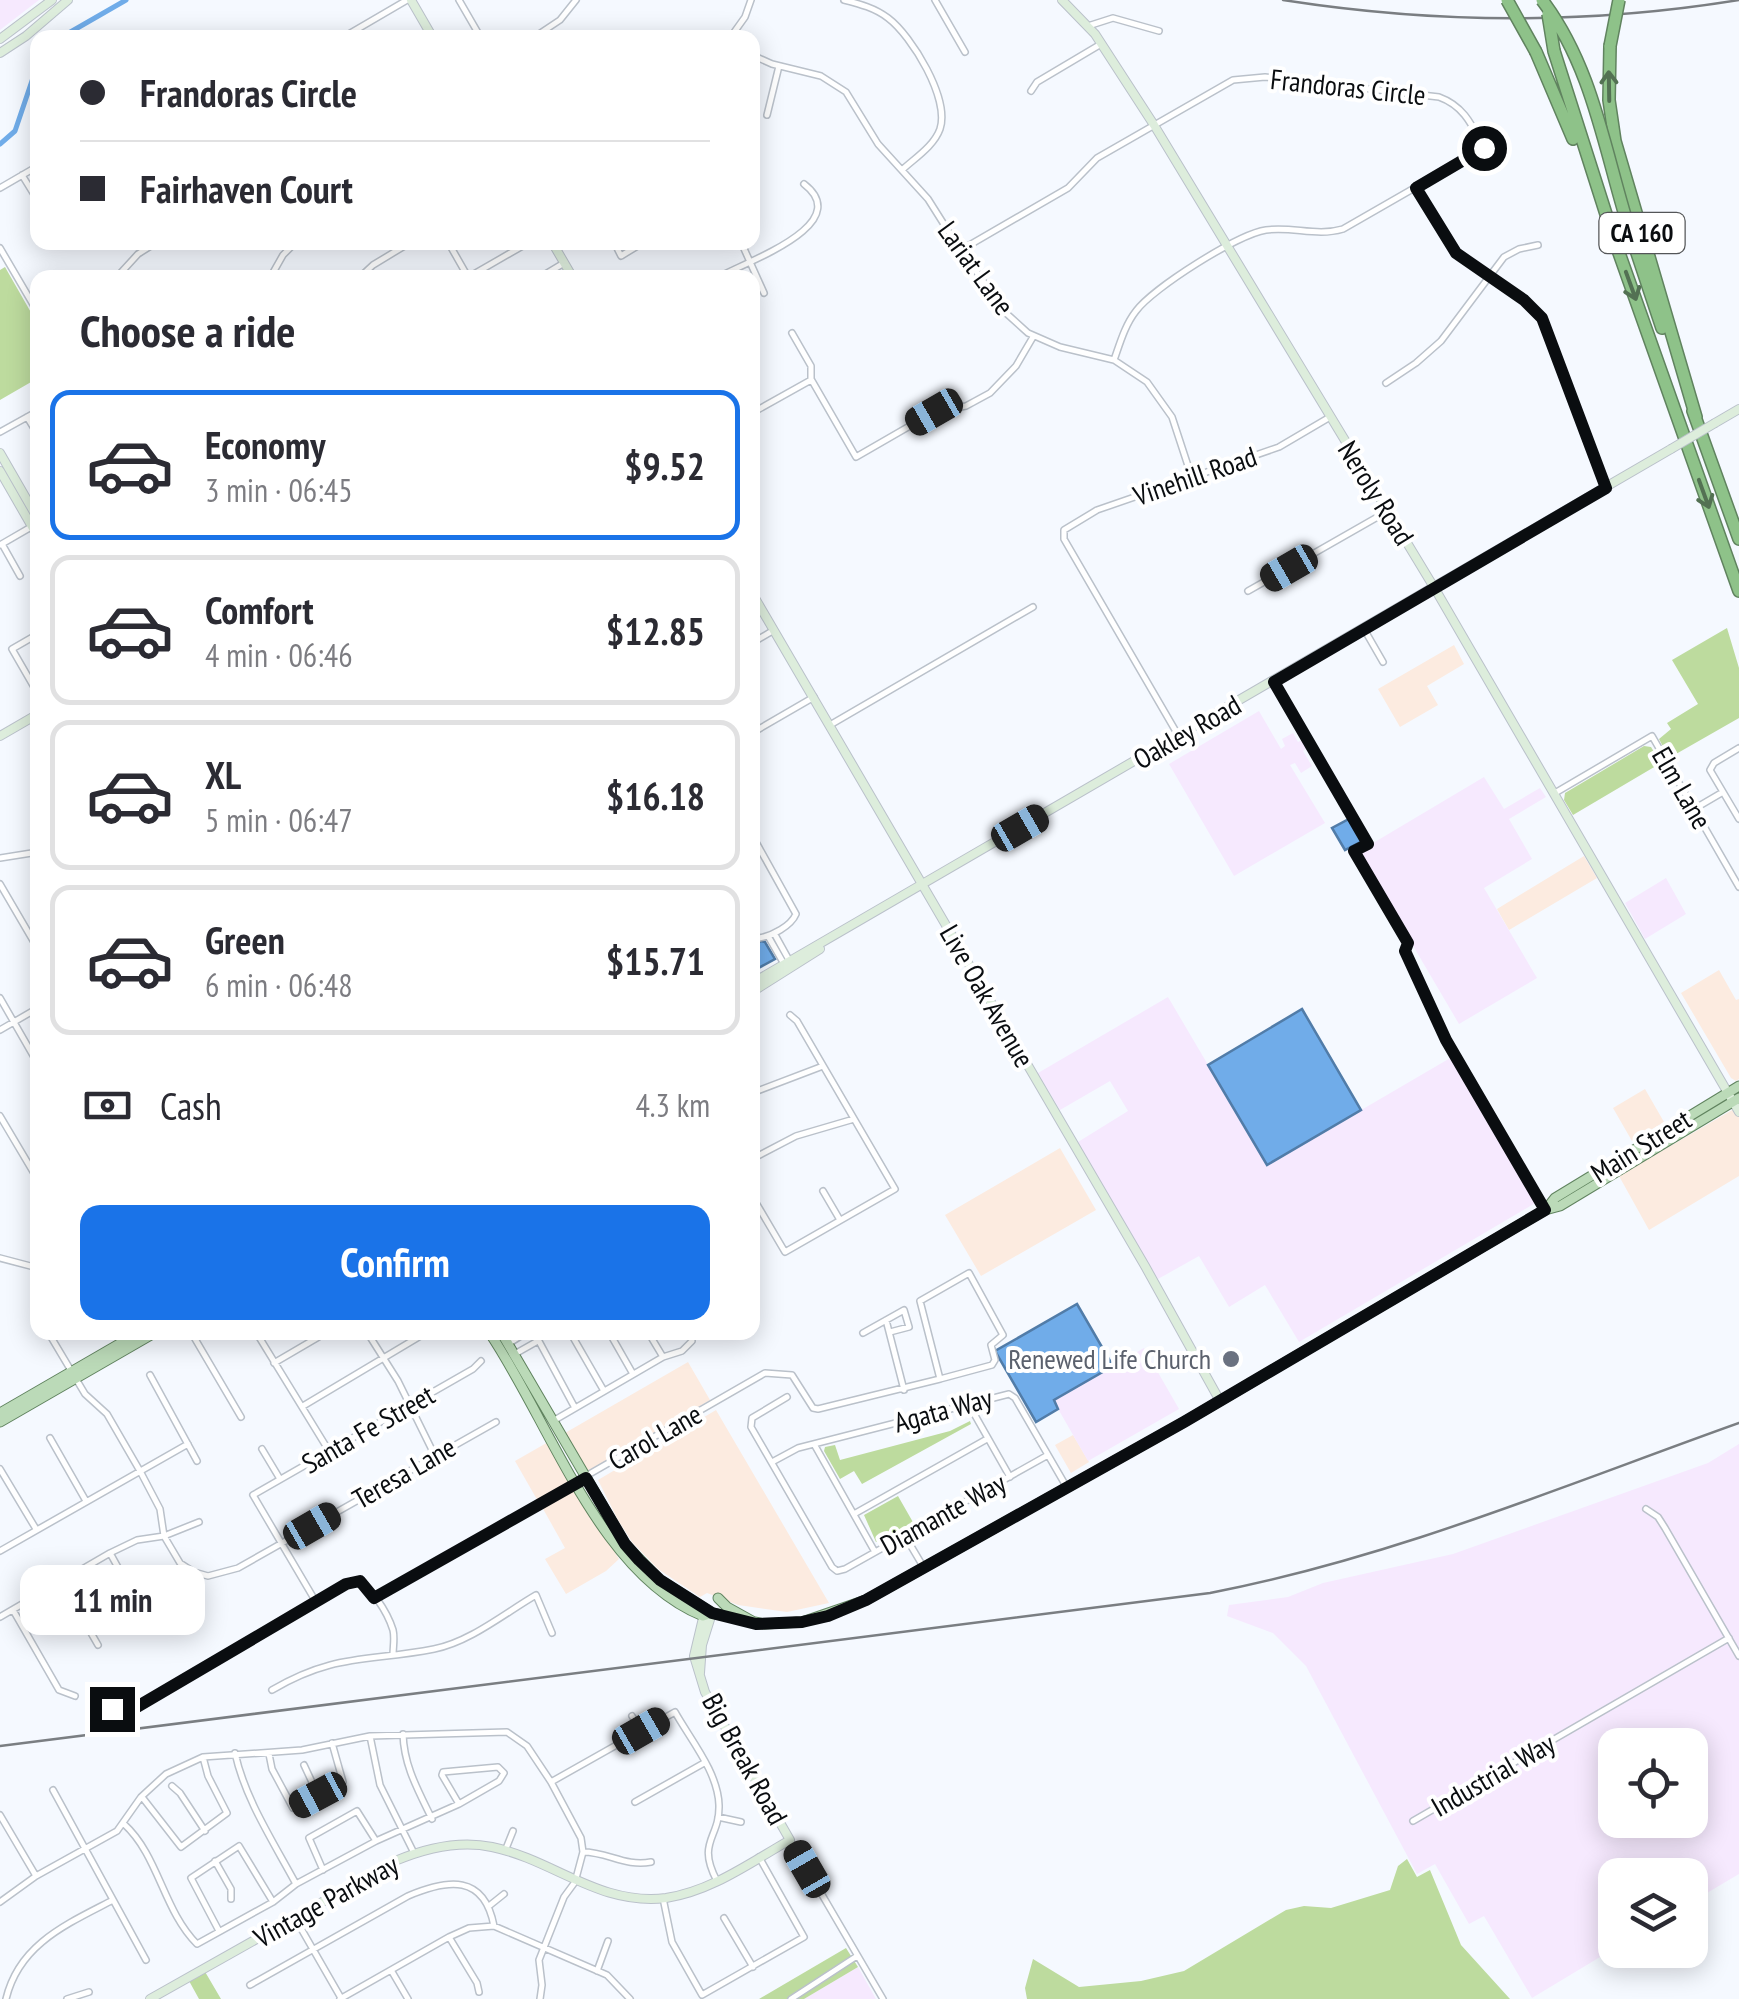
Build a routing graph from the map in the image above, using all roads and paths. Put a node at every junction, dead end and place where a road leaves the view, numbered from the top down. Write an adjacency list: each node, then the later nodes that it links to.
1 (52, 0): 22 (street)
2 (68, 0): 14 (street)
3 (409, 0): 15 (street); 16 (street)
4 (459, 0): 17 (street)
5 (576, 0): 18 (street)
6 (751, 0): 19 (street)
7 (844, 0): 32 (street)
8 (934, 0): 25 (street)
9 (1062, 0): 13 (street, Neroly Road)
10 (1507, 0): 38 (highway, bridge)
11 (1544, 0): 38 (highway, CA 160, bridge); 69 (highway, bridge)
12 (1619, 0): 69 (highway, CA 160, one-way to 12, bridge)
13 (1088, 26): 20 (street); 23 (street, Neroly Road)
14 (33, 30)
15 (356, 30)
16 (428, 30)
17 (476, 30)
18 (545, 30)
19 (737, 30)
20 (1159, 31)
21 (30, 33): 24 (street)
22 (0, 39)
23 (1101, 44): 28 (street); 30 (street, Neroly Road)
24 (0, 52)
25 (965, 52)
26 (760, 58): 27 (street, Lariat Lane)
27 (779, 66): 29 (street); 32 (street, Lariat Lane)
28 (1031, 91)
29 (767, 115)
30 (1154, 125): 37 (street, Frandoras Circle); 40 (street, Neroly Road); 47 (street)
31 (30, 170): 33 (street)
32 (902, 170): 47 (street, Lariat Lane)
33 (22, 175): 35 (street); 36 (street)
34 (804, 184): 48 (street)
35 (0, 188)
36 (30, 188)
37 (1416, 188): 40 (street, Frandoras Circle); 57 (street)
38 (1613, 236): 87 (highway, CA 160, one-way to 87)
39 (1538, 245): 57 (street)
40 (1226, 247): 63 (street, Frandoras Circle); 71 (street, Neroly Road)
41 (0, 248): 60 (street)
42 (145, 250): 50 (street)
43 (398, 250): 51 (street)
44 (515, 250): 52 (street)
45 (557, 250): 49 (street)
46 (744, 250): 48 (street)
47 (961, 250): 62 (street, Lariat Lane)
48 (748, 262): 55 (street); 56 (street)
49 (564, 263): 53 (street); 54 (street)
50 (123, 270)
51 (368, 270)
52 (480, 270)
53 (552, 270)
54 (568, 270)
55 (732, 270)
56 (752, 270)
57 (1488, 276): 65 (street); 77 (street)
58 (760, 285): 59 (street)
59 (764, 293)
60 (30, 299)
61 (792, 334): 64 (street)
62 (1033, 337): 63 (street, Lariat Lane); 64 (street)
63 (1114, 360): 76 (street, Lariat Lane)
64 (811, 379): 66 (street)
65 (1386, 383)
66 (760, 408)
67 (1739, 409): 77 (street, Oakley Road, bridge)
68 (30, 415): 70 (street)
69 (1696, 416): 82 (highway, CA 160)
70 (27, 417): 72 (street); 73 (street)
71 (1330, 417): 76 (street, Vinehill Road); 79 (street, Neroly Road)
72 (30, 422)
73 (0, 432)
74 (0, 453): 78 (street)
75 (0, 471): 80 (street)
76 (1192, 478): 102 (street, Vinehill Road)
77 (1606, 488): 85 (street, Oakley Road)
78 (30, 511)
79 (1388, 511): 85 (street, Neroly Road); 86 (street)
80 (30, 514)
81 (30, 527): 83 (street)
82 (1739, 539)
83 (1, 544): 84 (street)
84 (20, 576)
85 (1435, 588): 91 (street, Oakley Road); 105 (street, Neroly Road)
86 (1248, 591)
87 (1739, 591)
88 (760, 606): 90 (street, Live Oak Avenue)
89 (1032, 607): 99 (street)
90 (774, 630): 92 (street); 97 (street, Live Oak Avenue)
91 (1364, 630): 94 (street); 96 (street, Oakley Road)
92 (760, 638)
93 (30, 639): 95 (street)
94 (1384, 662)
95 (30, 680)
96 (1274, 682): 102 (street, Oakley Road); 137 (street)
97 (814, 697): 99 (street, Live Oak Avenue); 100 (street)
98 (30, 719): 101 (street)
99 (830, 724): 112 (street, Live Oak Avenue)
100 (760, 728)
101 (0, 736)
102 (1179, 736): 112 (street, Oakley Road)
103 (1739, 748): 104 (street)
104 (1723, 792): 106 (street); 107 (street)
105 (1554, 793): 106 (street, Elm Lane); 129 (street, Neroly Road)
106 (1694, 809): 113 (street, Elm Lane)
107 (1739, 819)
108 (760, 850): 114 (street)
109 (30, 855): 110 (street)
110 (0, 858)
111 (0, 884): 115 (street)
112 (923, 885): 117 (street, Oakley Road); 172 (street, Live Oak Avenue)
113 (1739, 887)
114 (771, 934): 116 (street); 117 (street)
115 (30, 935)
116 (760, 938)
117 (789, 966): 118 (street, Oakley Road); 119 (street, Oakley Road)
118 (760, 979)
119 (760, 986)
120 (0, 998): 123 (street)
121 (30, 1013): 123 (street)
122 (790, 1015): 126 (street)
123 (14, 1022): 124 (street); 125 (street)
124 (0, 1030)
125 (30, 1050)
126 (823, 1066): 128 (street); 132 (street)
127 (1739, 1086): 129 (main road, Main Street)
128 (760, 1090)
129 (1733, 1097): 130 (street, Neroly Road); 137 (main road, Main Street)
130 (1739, 1112)
131 (0, 1116): 134 (street)
132 (854, 1118): 133 (street); 138 (street)
133 (760, 1154)
134 (30, 1167)
135 (824, 1191): 138 (street)
136 (760, 1210): 138 (street)
137 (1545, 1210): 172 (main road, Main Street)
138 (840, 1220)
139 (0, 1258): 140 (street)
140 (30, 1266)
141 (886, 1320): 142 (street); 142 (street); 143 (street)
142 (890, 1332): 169 (street)
143 (862, 1333)
144 (53, 1340): 167 (street)
145 (128, 1340): 167 (main road)
146 (141, 1340): 167 (main road)
147 (197, 1340): 178 (street)
148 (261, 1340): 164 (street)
149 (313, 1340): 164 (street)
150 (372, 1340): 162 (street)
151 (415, 1340): 162 (street)
152 (497, 1340): 160 (main road, Main Street)
153 (504, 1340): 160 (main road, Main Street)
154 (520, 1340): 160 (street)
155 (575, 1340): 170 (street)
156 (614, 1340): 165 (street)
157 (653, 1340): 161 (street)
158 (690, 1340): 161 (street)
159 (536, 1342): 160 (street); 176 (street)
160 (507, 1351): 179 (main road, Main Street); 196 (main road, Main Street)
161 (663, 1358): 165 (street)
162 (384, 1360): 174 (street); 175 (street)
163 (481, 1360): 174 (street, Santa Fe Street)
164 (274, 1363): 175 (street)
165 (633, 1374): 170 (street)
166 (150, 1375): 184 (street)
167 (73, 1376): 177 (main road); 180 (main road); 193 (street)
168 (940, 1379): 168 (street, Carol Lane); 169 (street, Carol Lane)
169 (904, 1390): 196 (street, Carol Lane)
170 (604, 1391): 176 (street)
171 (787, 1397): 191 (street)
172 (1220, 1401): 197 (main road, Main Street)
173 (968, 1404): 183 (street); 185 (street, Agata Way); 188 (street, Agata Way)
174 (409, 1405): 187 (street, Santa Fe Street); 189 (street)
175 (303, 1406): 187 (street)
176 (575, 1408): 179 (street)
177 (0, 1413)
178 (241, 1417)
179 (553, 1421): 196 (main road, Main Street)
180 (0, 1422)
181 (496, 1422): 189 (street, Teresa Lane)
182 (50, 1438): 198 (street)
183 (986, 1439): 194 (street); 200 (street)
184 (188, 1444): 190 (street); 193 (street)
185 (814, 1444): 191 (street, Agata Way); 200 (street)
186 (262, 1449): 195 (street)
187 (329, 1451): 195 (street, Santa Fe Street)
188 (1048, 1455): 194 (street, Diamante Way); 197 (street, Agata Way)
189 (436, 1456): 205 (street, Teresa Lane)
190 (197, 1461)
191 (772, 1462): 207 (street, Diamante Way)
192 (0, 1469): 202 (street)
193 (140, 1470): 198 (street); 203 (street)
194 (1010, 1477): 204 (street, Diamante Way)
195 (280, 1479): 205 (street, Santa Fe Street)
196 (582, 1480): 211 (street, Carol Lane); 215 (main road, Main Street)
197 (1068, 1488): 209 (main road, Main Street)
198 (86, 1501): 202 (street)
199 (1646, 1509): 220 (street)
200 (854, 1514): 207 (street)
201 (198, 1522): 203 (street)
202 (36, 1529): 206 (street)
203 (164, 1536): 205 (street, Teresa Lane); 208 (street)
204 (905, 1536): 207 (street, Diamante Way); 209 (street)
205 (281, 1544): 213 (street)
206 (0, 1551)
207 (875, 1552)
208 (110, 1553): 210 (street); 217 (street)
209 (924, 1568): 218 (main road, Main Street)
210 (62, 1581): 214 (street); 221 (street)
211 (374, 1598): 213 (street); 222 (street)
212 (718, 1598): 218 (main road)
213 (316, 1602): 226 (street)
214 (13, 1610): 216 (street); 225 (street)
215 (707, 1612): 218 (main road, Main Street); 253 (street, Big Break Road)
216 (0, 1617)
217 (147, 1620)
218 (756, 1624)
219 (552, 1633): 222 (street)
220 (1729, 1638): 223 (street); 247 (street, Industrial Way)
221 (98, 1645)
222 (393, 1655): 224 (street)
223 (1739, 1656)
224 (272, 1690)
225 (75, 1696)
226 (112, 1709)
227 (632, 1716): 228 (street)
228 (641, 1731): 235 (street); 237 (street)
229 (403, 1734): 230 (street); 237 (street); 246 (street)
230 (370, 1736): 231 (street); 250 (street)
231 (332, 1743): 233 (street); 240 (street)
232 (235, 1753): 233 (street); 234 (street); 266 (street)
233 (269, 1754): 240 (street)
234 (203, 1758): 241 (street); 251 (street)
235 (704, 1763): 242 (street); 245 (street)
236 (304, 1765): 240 (street)
237 (550, 1782): 257 (street)
238 (172, 1786): 251 (street)
239 (54, 1790): 255 (street)
240 (318, 1795)
241 (141, 1797): 249 (street); 251 (street)
242 (635, 1802)
243 (459, 1804): 243 (street); 246 (street)
244 (0, 1815): 263 (street)
245 (718, 1816): 248 (street); 265 (street)
246 (432, 1818): 250 (street)
247 (1413, 1821)
248 (741, 1822)
249 (124, 1824): 255 (street); 277 (street)
250 (403, 1830): 254 (street); 258 (street)
251 (205, 1831)
252 (512, 1831): 256 (street)
253 (790, 1840): 259 (street, Vintage Parkway); 282 (street, Big Break Road)
254 (376, 1842): 262 (street); 262 (street)
255 (86, 1848): 263 (street); 270 (street)
256 (505, 1851): 258 (street, Vintage Parkway); 264 (street, Vintage Parkway)
257 (583, 1852): 261 (street); 264 (street)
258 (414, 1853): 274 (street, Vintage Parkway)
259 (759, 1857): 265 (street, Vintage Parkway); 284 (street)
260 (214, 1860): 269 (street); 272 (street); 277 (street)
261 (650, 1862)
262 (323, 1872): 266 (street)
263 (36, 1876): 271 (street)
264 (575, 1882): 268 (street, Vintage Parkway); 280 (street)
265 (717, 1882): 268 (street, Vintage Parkway)
266 (296, 1884): 272 (street)
267 (504, 1894): 273 (street)
268 (663, 1898): 284 (street)
269 (231, 1899)
270 (113, 1900): 283 (street); 290 (street)
271 (0, 1902)
272 (273, 1902): 277 (street)
273 (489, 1906): 276 (street); 281 (street)
274 (294, 1918): 281 (street); 292 (street, Vintage Parkway)
275 (724, 1918): 284 (street)
276 (494, 1926): 278 (street); 280 (street)
277 (220, 1931)
278 (449, 1937): 285 (street); 289 (street)
279 (608, 1941): 286 (street)
280 (544, 1946): 286 (street); 295 (street)
281 (313, 1951): 287 (street); 293 (street)
282 (858, 1956): 297 (street); 298 (street, Big Break Road)
283 (146, 1960)
284 (753, 1967)
285 (391, 1970): 293 (street); 294 (street)
286 (597, 1972): 296 (street)
287 (250, 1985)
288 (89, 1992): 291 (street)
289 (478, 1992)
290 (6, 1999)
291 (67, 1999)
292 (151, 1999)
293 (341, 1999)
294 (408, 1999)
295 (540, 1999)
296 (630, 1999)
297 (791, 1999)
298 (883, 1999)

